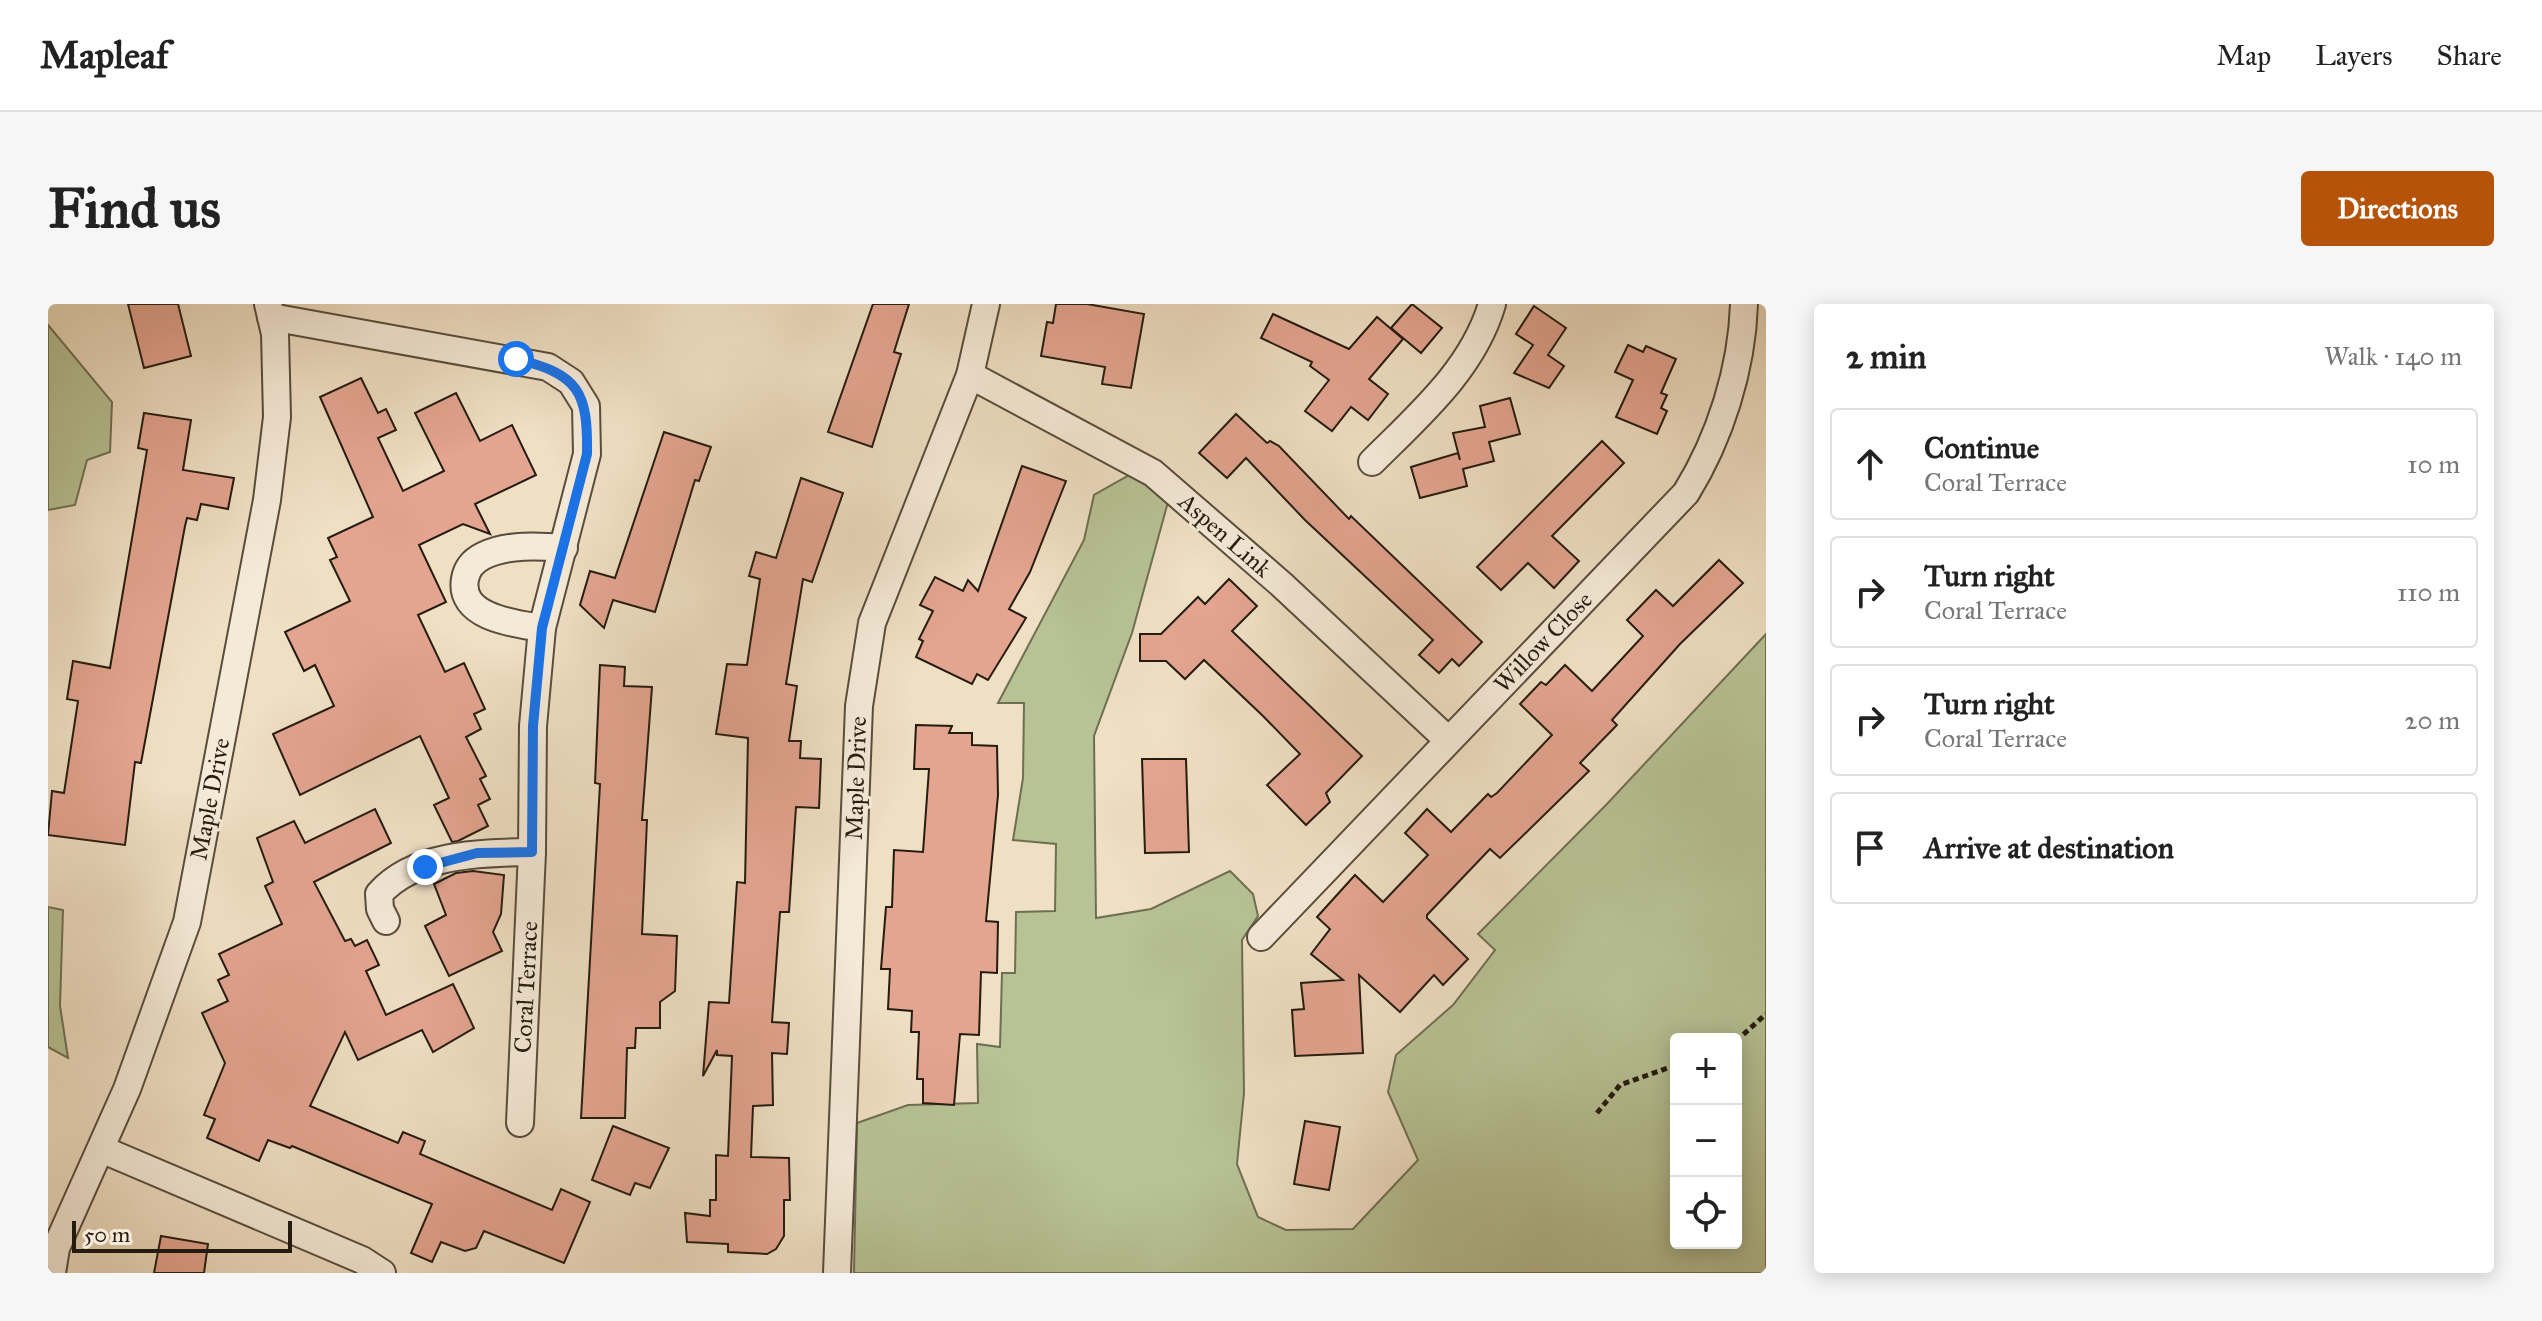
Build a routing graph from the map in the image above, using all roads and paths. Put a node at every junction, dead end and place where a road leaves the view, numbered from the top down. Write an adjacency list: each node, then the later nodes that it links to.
1 (986, 304): 5 (street, Maple Drive)
2 (1492, 304): 6 (street)
3 (1744, 304): 9 (street, Willow Close)
4 (269, 310): 7 (street, Coral Terrace); 18 (street, Maple Drive)
5 (970, 375): 9 (street, Aspen Link); 21 (street, Maple Drive)
6 (1372, 462)
7 (564, 548): 8 (street, Coral Terrace); 8 (street)
8 (542, 628): 10 (street, Coral Terrace)
9 (1448, 740): 12 (street, Willow Close)
10 (532, 852): 11 (street); 17 (street, Coral Terrace)
11 (386, 921)
12 (1261, 937)
13 (1766, 1014): 14 (path)
14 (1742, 1036)
15 (1670, 1067): 16 (path)
16 (1597, 1113)
17 (520, 1123)
18 (101, 1149): 19 (street); 20 (street, Maple Drive)
19 (369, 1269)
20 (52, 1273)
21 (837, 1273)

